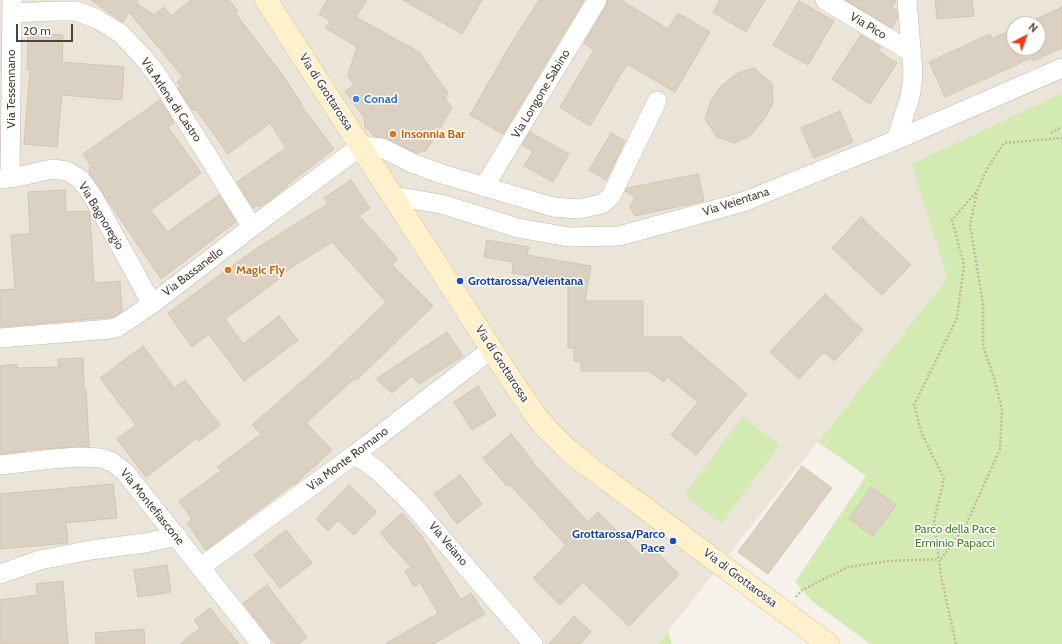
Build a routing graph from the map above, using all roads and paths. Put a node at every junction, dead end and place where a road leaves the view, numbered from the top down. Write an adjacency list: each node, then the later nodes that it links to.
1 (266, 0): 13 (street, Via di Grottarossa)
2 (597, 0): 15 (street, Via Longone Sabino)
3 (825, 0): 6 (street, Via Pico)
4 (907, 0): 6 (street)
5 (12, 6): 14 (street, Via Tessennano); 18 (street, Via Arlena di Castro)
6 (911, 52): 12 (street)
7 (1062, 68): 12 (street, Via Veientana)
8 (657, 101): 15 (street)
9 (1062, 127): 10 (path)
10 (1050, 133)
11 (1062, 138): 16 (path)
12 (896, 140): 17 (street, Via Veientana)
13 (361, 146): 15 (street); 17 (street, Via di Grottarossa); 18 (street, Via Bassanello)
14 (5, 178): 19 (street, Via Bagnoregio)
15 (484, 187)
16 (977, 191): 25 (path); 25 (path)
17 (393, 196): 21 (street, Via di Grottarossa)
18 (252, 227): 19 (street, Via Bassanello)
19 (152, 304): 20 (street, Via Bassanello)
20 (0, 338)
21 (492, 349): 22 (street, Via Monte Romano); 28 (street, Via di Grottarossa)
22 (354, 456): 26 (street, Via Monte Romano); 30 (street, Via Veiano)
23 (0, 465): 24 (street, Via Montefiascone)
24 (176, 536): 26 (street, Via Montefiascone); 27 (street)
25 (940, 559): 28 (path); 32 (path)
26 (201, 567): 29 (street, Via Montefiascone)
27 (0, 574)
28 (785, 612): 31 (street, Via di Grottarossa)
29 (261, 644)
30 (533, 644)
31 (828, 644)
32 (956, 644)

